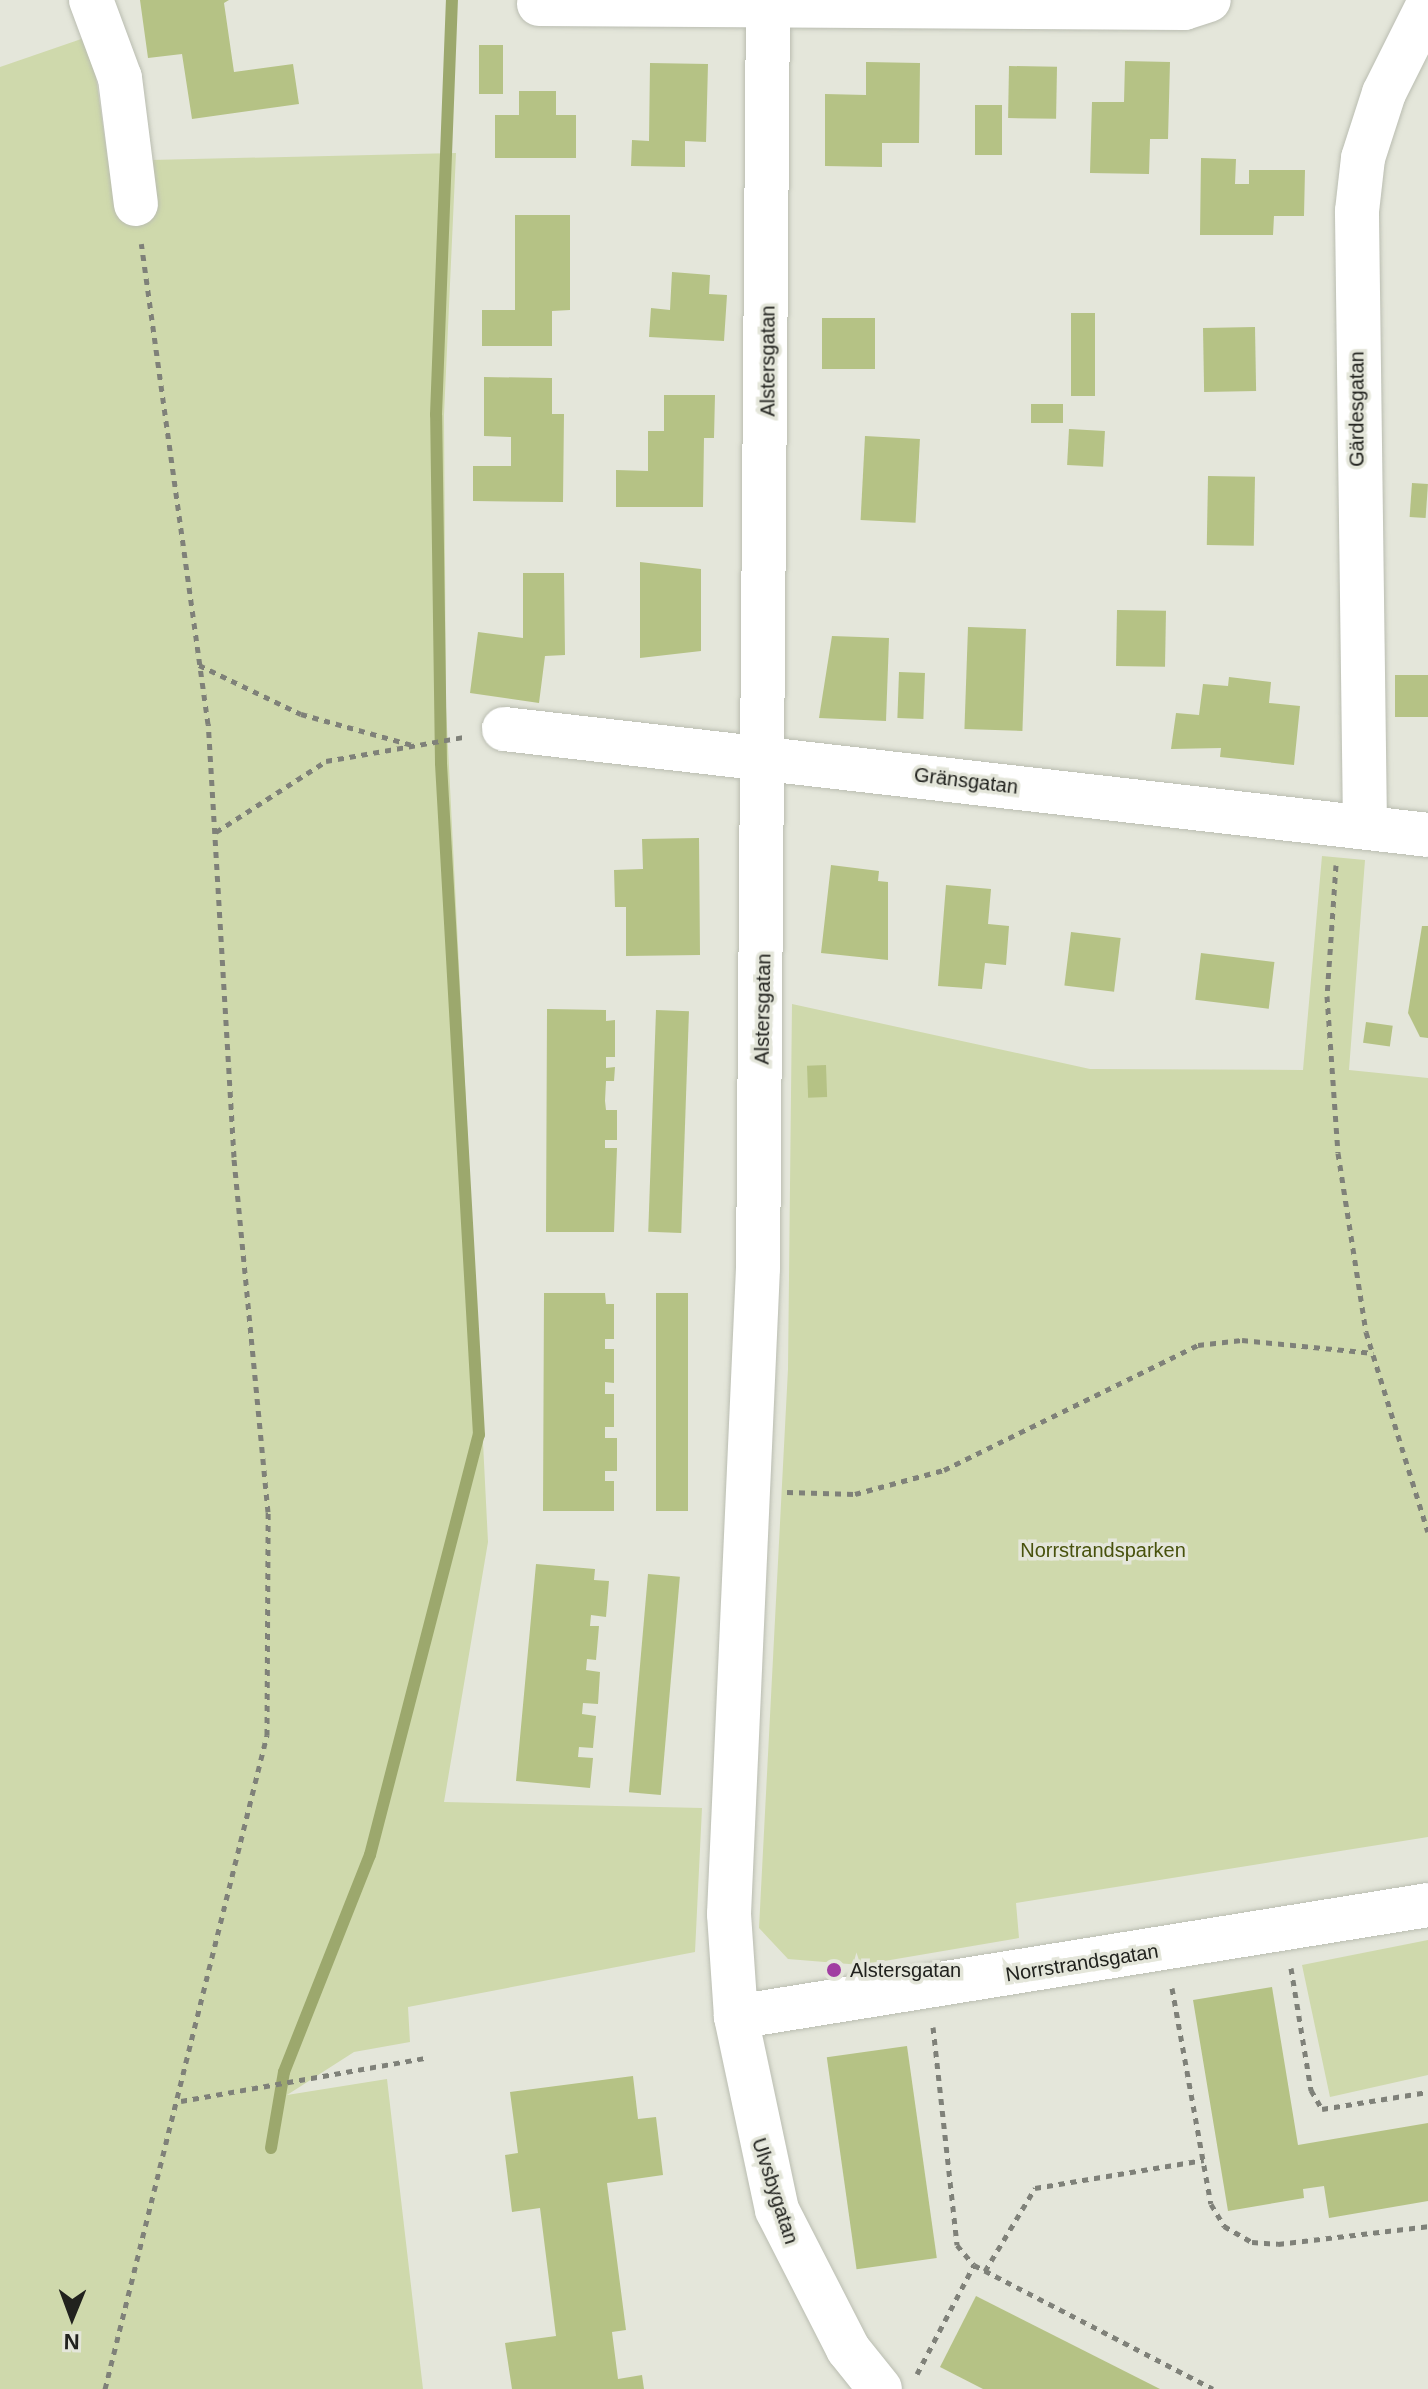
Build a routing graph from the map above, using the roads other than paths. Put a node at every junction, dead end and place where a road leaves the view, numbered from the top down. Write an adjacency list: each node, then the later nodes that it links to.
1 (91, 0): 6 (street)
2 (1209, 0): 4 (street)
3 (539, 4): 4 (street)
4 (768, 4): 8 (street, Alstersgatan)
5 (1428, 5): 9 (street, Gärdesgatan)
6 (136, 204)
7 (504, 729): 8 (street, Gränsgatan)
8 (768, 757): 9 (street, Gränsgatan); 12 (street, Alstersgatan)
9 (1353, 825): 10 (street, Gränsgatan)
10 (1428, 835)
11 (1428, 1905): 12 (street, Norrstrandsgatan)
12 (736, 2017): 13 (street, Ulvsbygatan)
13 (880, 2389)

